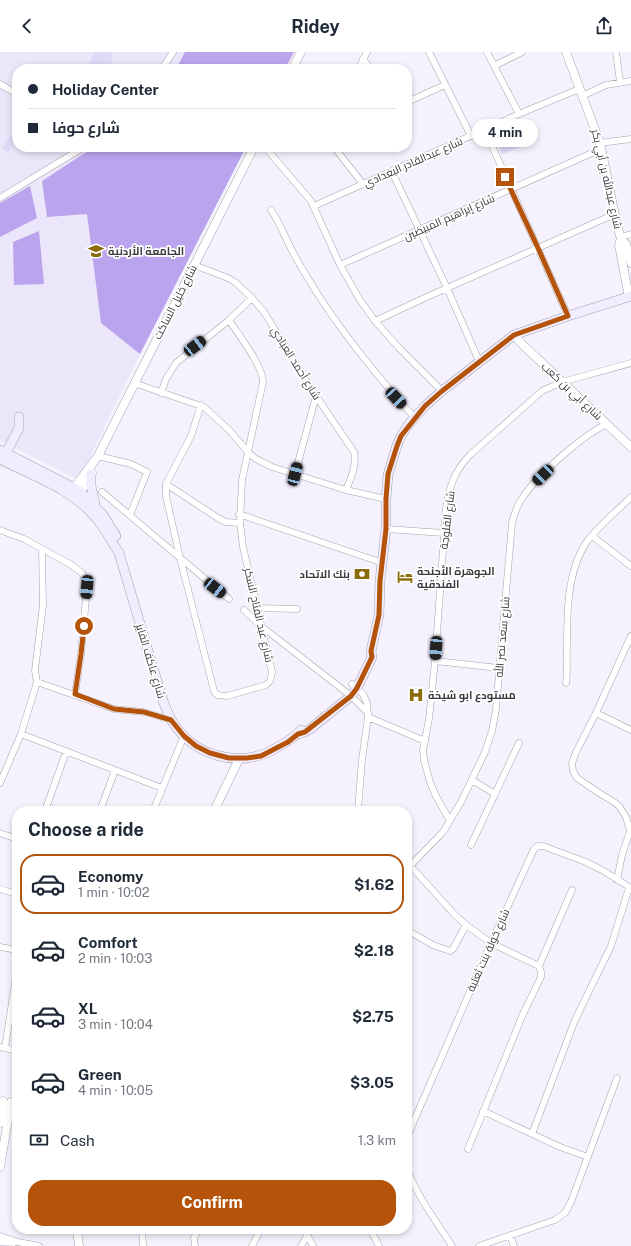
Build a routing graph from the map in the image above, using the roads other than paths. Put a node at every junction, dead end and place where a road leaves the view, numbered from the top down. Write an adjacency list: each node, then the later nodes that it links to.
1 (173, 52): 10 (street)
2 (301, 52): 11 (street)
3 (367, 52): 9 (street)
4 (429, 52): 18 (street)
5 (486, 52): 14 (street)
6 (522, 52): 14 (street)
7 (566, 52): 20 (street, شارع عبدالله بن أبي بكر)
8 (616, 52): 15 (street)
9 (363, 59): 12 (street); 13 (street)
10 (165, 64)
11 (295, 64)
12 (360, 64)
13 (366, 64)
14 (494, 66): 22 (street)
15 (620, 82): 16 (street, شارع عبدالقادر البغدادي); 20 (street, شارع عبدالقادر البغدادي)
16 (631, 82)
17 (0, 84): 19 (street)
18 (445, 84): 21 (street); 24 (street)
19 (12, 91)
20 (581, 92): 22 (street, شارع عبدالقادر البغدادي); 26 (street, شارع عبدالله بن أبي بكر)
21 (412, 100)
22 (519, 114): 23 (street, شارع عبدالقادر البغدادي)
23 (485, 130): 24 (street, شارع عبدالقادر البغدادي); 33 (street)
24 (471, 136): 31 (street, شارع عبدالقادر البغدادي)
25 (631, 139): 26 (street, شارع إبراهيم المبيضين)
26 (601, 146): 33 (street, شارع إبراهيم المبيضين); 37 (street, شارع عبدالله بن أبي بكر)
27 (76, 152): 34 (street)
28 (251, 152): 43 (street, شارع خليل الساكت)
29 (269, 152): 35 (street)
30 (338, 152): 32 (street)
31 (392, 172): 32 (street, شارع عبدالقادر البغدادي); 38 (street)
32 (363, 184): 35 (street, شارع عبدالقادر البغدادي)
33 (511, 189): 38 (street, شارع إبراهيم المبيضين); 41 (street)
34 (0, 198)
35 (314, 206): 44 (street)
36 (271, 210): 61 (street)
37 (615, 214): 40 (street, شارع عبدالله بن أبي بكر); 41 (street)
38 (420, 230): 44 (street, شارع إبراهيم المبيضين); 45 (street)
39 (631, 234): 40 (street)
40 (621, 238): 42 (street, شارع عبدالله بن أبي بكر); 46 (street, شارع عبدالله بن أبي بكر)
41 (538, 248): 45 (street); 48 (street)
42 (631, 263)
43 (194, 265): 47 (street, شارع أحمد العبادي); 55 (street, شارع خليل الساكت)
44 (340, 265): 50 (street)
45 (447, 288): 50 (street); 52 (street)
46 (630, 296): 48 (main road, شارع عاكف الفايز)
47 (252, 298): 49 (street); 58 (street, شارع أحمد العبادي)
48 (568, 316): 51 (main road, شارع عاكف الفايز)
49 (229, 320): 57 (street); 64 (street, شارع عبد الفتاح السكر)
50 (375, 321): 56 (street)
51 (514, 335): 52 (main road, شارع عاكف الفايز); 54 (street, شارع أبي بن كعب)
52 (479, 361): 56 (main road, شارع عاكف الفايز)
53 (631, 363): 54 (street, شارع الفلوجة)
54 (562, 382): 62 (street, شارع أبي بن كعب); 83 (street, شارع الفلوجة)
55 (134, 384): 57 (street); 66 (street, شارع خليل الساكت)
56 (442, 391): 61 (main road, شارع عاكف الفايز)
57 (161, 393): 59 (street)
58 (316, 396): 70 (street); 72 (street, شارع أحمد العبادي)
59 (201, 405): 64 (street); 71 (street)
60 (19, 417): 65 (main road)
61 (415, 418): 76 (main road, شارع عاكف الفايز)
62 (607, 424): 63 (street, شارع أبي بن كعب); 97 (street, شارع سعد نصر الله)
63 (631, 447)
64 (248, 452): 70 (street); 78 (street, شارع عبد الفتاح السكر)
65 (2, 454): 67 (main road, شارع عاكف الفايز); 74 (main road, شارع عاكف الفايز)
66 (98, 457): 69 (street, شارع خليل الساكت); 74 (street, شارع خليل الساكت); 79 (street)
67 (10, 464): 68 (main road); 74 (main road, شارع عاكف الفايز)
68 (0, 466)
69 (91, 474): 74 (street, شارع خليل الساكت); 77 (main road)
70 (295, 474): 72 (street)
71 (166, 484): 80 (street); 87 (street, شارع عبد الفتاح السكر)
72 (346, 490): 76 (street)
73 (102, 492): 79 (street)
74 (75, 493): 77 (main road, شارع عاكف الفايز); 86 (main road, شارع عاكف الفايز)
75 (631, 497): 84 (street)
76 (386, 499): 81 (main road, شارع عاكف الفايز)
77 (95, 506): 86 (main road, شارع عاكف الفايز)
78 (239, 514): 80 (street, شارع عبد الفتاح السكر); 88 (street)
79 (130, 515): 87 (street)
80 (240, 523): 91 (street, شارع عبد الفتاح السكر)
81 (386, 529): 83 (street); 88 (main road, شارع عاكف الفايز)
82 (0, 530): 85 (street)
83 (444, 533): 96 (street, شارع الفلوجة)
84 (592, 536): 89 (street); 99 (street)
85 (42, 549): 98 (street); 101 (street)
86 (119, 553): 105 (main road, شارع عاكف الفايز)
87 (180, 558): 90 (street); 94 (street, شارع عبد الفتاح السكر)
88 (383, 563): 100 (main road, شارع عاكف الفايز)
89 (631, 566)
90 (229, 599)
91 (257, 608): 92 (street); 94 (street, شارع عبد الفتاح السكر)
92 (297, 609)
93 (244, 610): 94 (street)
94 (261, 626): 102 (street)
95 (631, 636): 103 (street)
96 (435, 661): 97 (street); 109 (street, شارع الفلوجة)
97 (499, 668): 114 (street, شارع سعد نصر الله)
98 (37, 682): 101 (street); 107 (street)
99 (566, 683)
100 (355, 686): 102 (main road, شارع عاكف الفايز); 104 (street)
101 (75, 694): 105 (street)
102 (349, 694): 104 (street); 112 (main road, شارع عاكف الفايز)
103 (596, 713): 106 (street); 129 (street)
104 (368, 715): 109 (street); 122 (street)
105 (171, 720): 108 (main road, شارع عاكف الفايز)
106 (631, 730)
107 (21, 734): 111 (street); 115 (street)
108 (184, 736): 112 (main road, شارع عاكف الفايز); 116 (street)
109 (425, 741): 123 (street, شارع الفلوجة)
110 (519, 743): 117 (street)
111 (66, 752): 113 (street); 118 (street)
112 (239, 759): 121 (street)
113 (115, 770): 116 (street); 119 (street)
114 (472, 780): 117 (street); 123 (street, شارع سعد نصر الله)
115 (0, 783)
116 (162, 788): 120 (street)
117 (495, 794): 126 (street)
118 (47, 806)
119 (102, 806)
120 (156, 806)
121 (216, 806)
122 (359, 806)
123 (450, 821): 127 (street, شارع سعد نصر الله)
124 (0, 833): 125 (street)
125 (12, 837)
126 (471, 845)
127 (412, 861)
128 (412, 867): 134 (street)
129 (617, 880): 130 (street, شارع خولة بنت ثعلبة); 136 (street, شارع خولة بنت ثعلبة)
130 (630, 888): 147 (street)
131 (0, 889): 133 (street)
132 (572, 890): 139 (street)
133 (12, 893)
134 (466, 925): 135 (street); 136 (street)
135 (412, 933)
136 (491, 943): 139 (street); 146 (street, شارع خولة بنت ثعلبة)
137 (0, 947): 138 (street)
138 (12, 949)
139 (539, 966): 144 (street)
140 (12, 1014): 141 (street)
141 (3, 1048)
142 (617, 1078): 149 (street)
143 (7, 1105): 145 (street); 150 (street)
144 (483, 1111): 147 (street); 148 (street)
145 (0, 1123)
146 (412, 1125)
147 (532, 1134): 149 (street)
148 (468, 1149)
149 (588, 1157): 157 (street)
150 (0, 1167)
151 (412, 1180): 170 (street)
152 (78, 1234): 163 (street)
153 (143, 1234): 164 (street)
154 (196, 1234): 165 (street)
155 (258, 1234): 166 (street)
156 (373, 1234): 169 (street)
157 (510, 1235): 171 (street); 172 (street)
158 (0, 1236): 161 (street)
159 (307, 1236): 167 (street); 168 (street)
160 (0, 1242): 161 (street)
161 (18, 1242): 162 (street)
162 (39, 1246)
163 (79, 1246)
164 (143, 1246)
165 (195, 1246)
166 (252, 1246)
167 (301, 1246)
168 (313, 1246)
169 (379, 1246)
170 (452, 1246)
171 (479, 1246)
172 (514, 1246)

